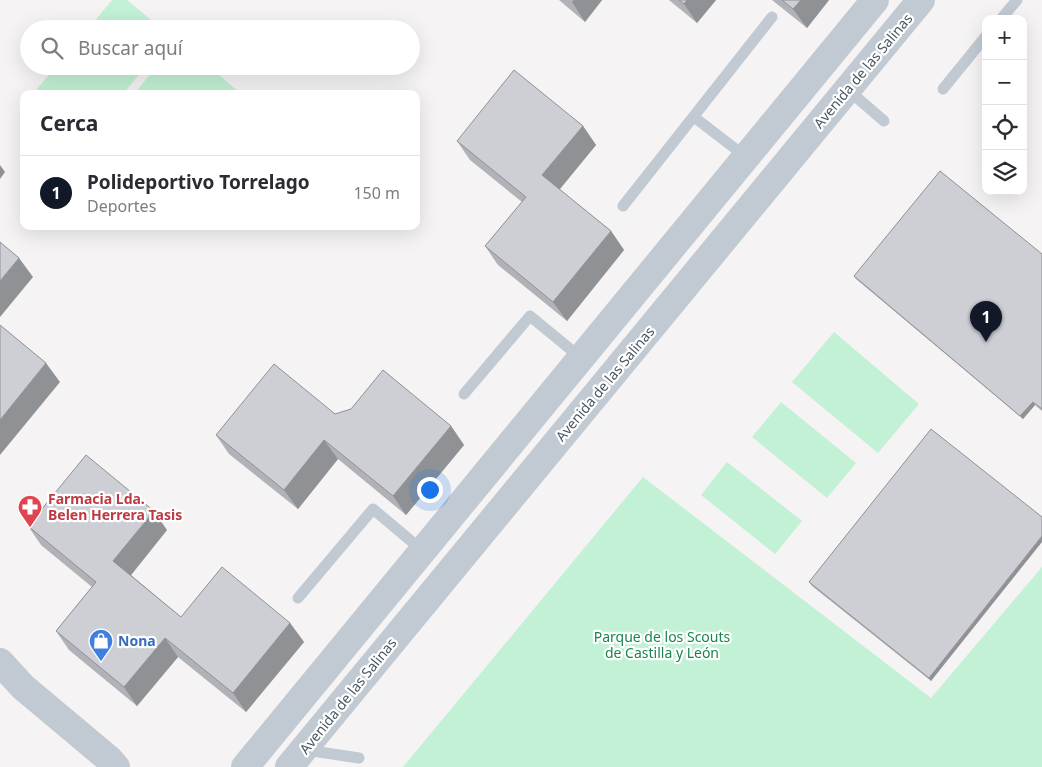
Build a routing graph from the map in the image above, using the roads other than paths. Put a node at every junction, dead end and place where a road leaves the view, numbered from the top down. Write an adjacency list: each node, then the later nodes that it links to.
1 (875, 0): 11 (street)
2 (921, 0): 7 (street, Avenida de las Salinas)
3 (1017, 0): 4 (lane)
4 (1004, 15)
5 (772, 17): 9 (lane)
6 (982, 41): 8 (lane)
7 (847, 89): 10 (lane); 18 (street, Avenida de las Salinas)
8 (943, 89)
9 (694, 116): 11 (lane); 12 (lane)
10 (884, 121)
11 (746, 158): 13 (street)
12 (623, 206)
13 (581, 358): 14 (lane); 15 (street)
14 (464, 394)
15 (423, 551): 16 (lane); 21 (street)
16 (298, 598)
17 (0, 662): 20 (street)
18 (297, 758): 19 (lane)
19 (359, 758)
20 (116, 765)
21 (245, 767)

